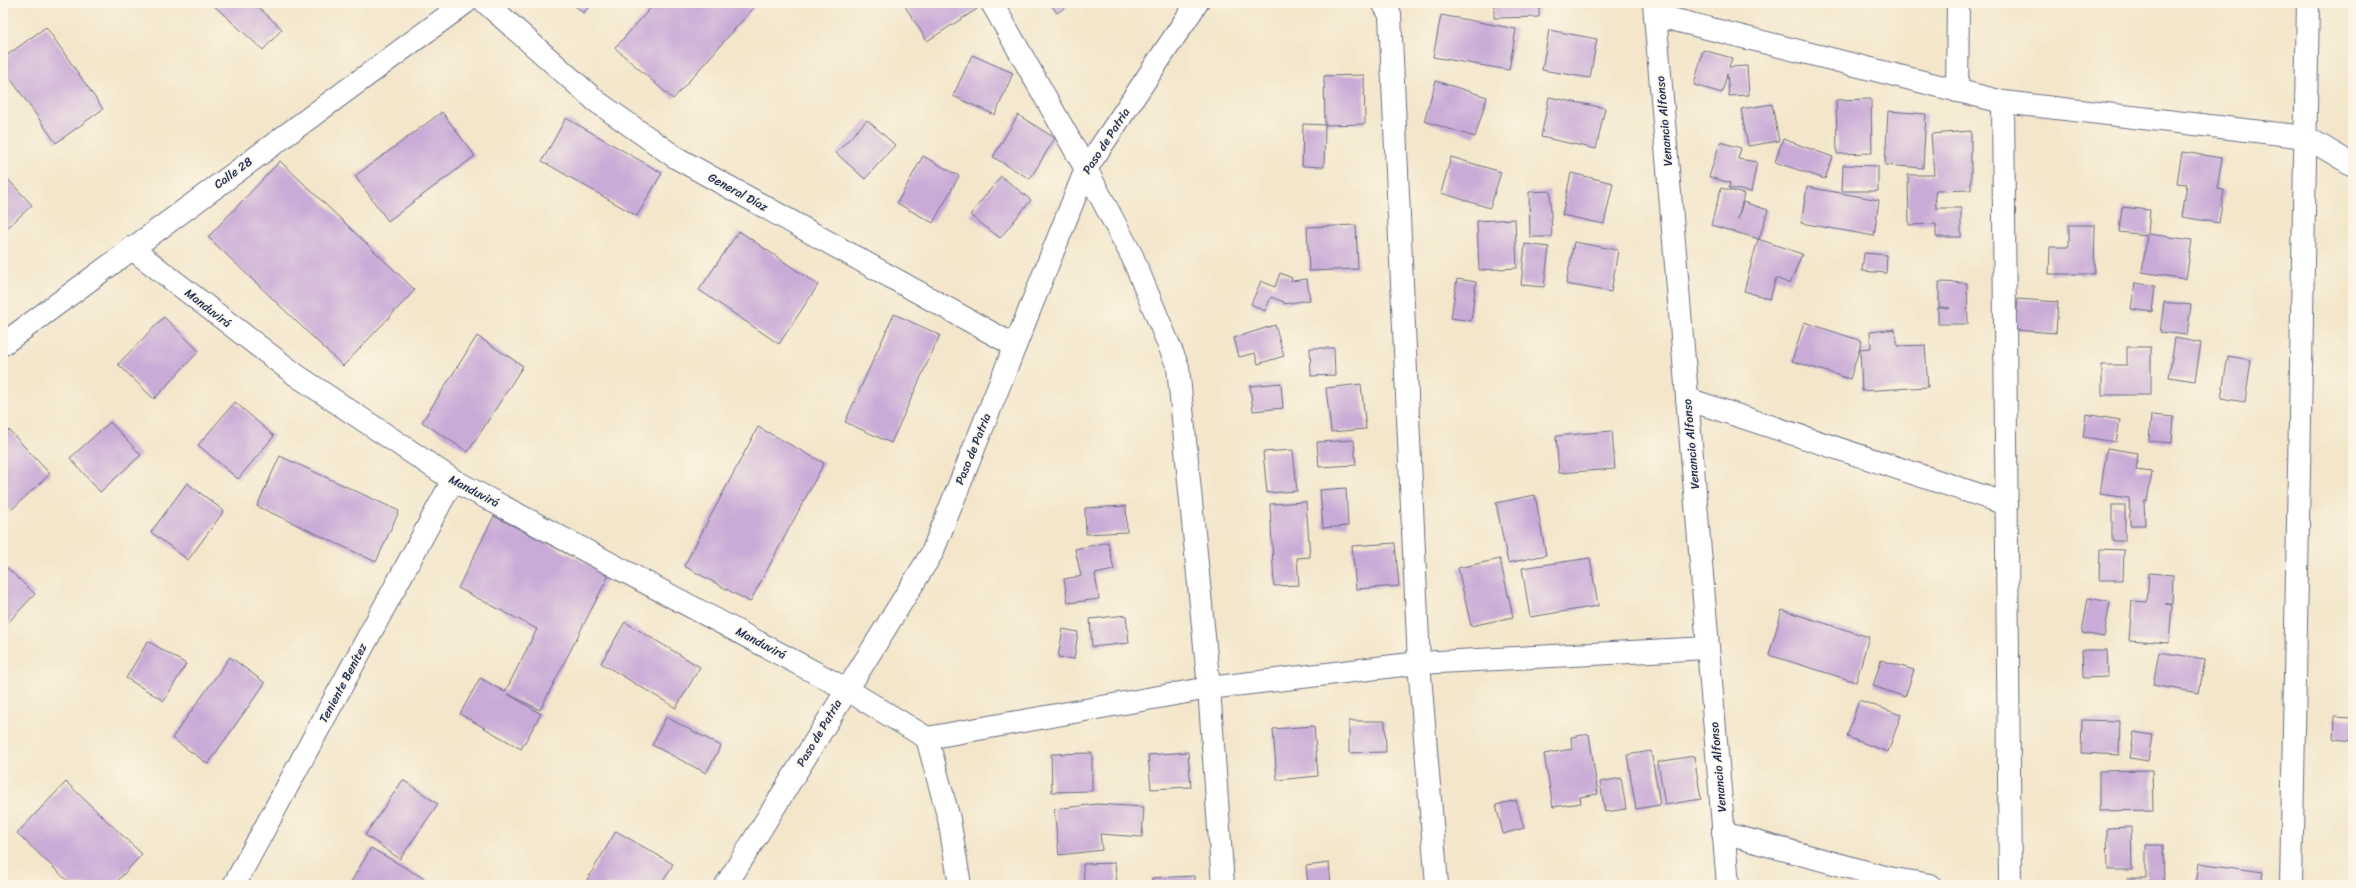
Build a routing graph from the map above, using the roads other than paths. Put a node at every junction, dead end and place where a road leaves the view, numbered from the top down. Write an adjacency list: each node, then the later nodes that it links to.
1 (464, 3): 14 (street, Calle 28)
2 (486, 3): 16 (street, General Díaz)
3 (992, 3): 13 (street)
4 (1198, 3): 13 (street, Paso de Patria)
5 (1958, 3): 9 (street)
6 (2308, 3): 11 (street)
7 (1388, 7): 21 (street)
8 (1655, 9): 9 (street); 17 (street, Venancio Alfonso)
9 (1958, 91): 10 (street)
10 (2003, 102): 11 (street); 19 (street)
11 (2306, 137): 12 (street); 34 (street)
12 (2353, 165)
13 (1086, 169): 16 (street, Paso de Patria); 22 (street)
14 (131, 248): 15 (street, Calle 28); 18 (street, Manduvirá)
15 (3, 344)
16 (1015, 346): 23 (street, Paso de Patria)
17 (1687, 399): 19 (street); 20 (street, Venancio Alfonso)
18 (453, 480): 23 (street, Manduvirá); 26 (street, Teniente Benítez)
19 (2007, 504): 33 (street)
20 (1708, 648): 21 (street); 25 (street, Venancio Alfonso)
21 (1419, 663): 22 (street); 30 (street)
22 (1208, 688): 24 (street); 29 (street)
23 (846, 689): 24 (street, Manduvirá); 27 (street, Paso de Patria)
24 (927, 738): 28 (street)
25 (1723, 834): 31 (street, Venancio Alfonso); 32 (street)
26 (234, 885)
27 (726, 885)
28 (960, 885)
29 (1223, 885)
30 (1436, 885)
31 (1728, 885)
32 (1930, 885)
33 (2010, 885)
34 (2291, 885)

